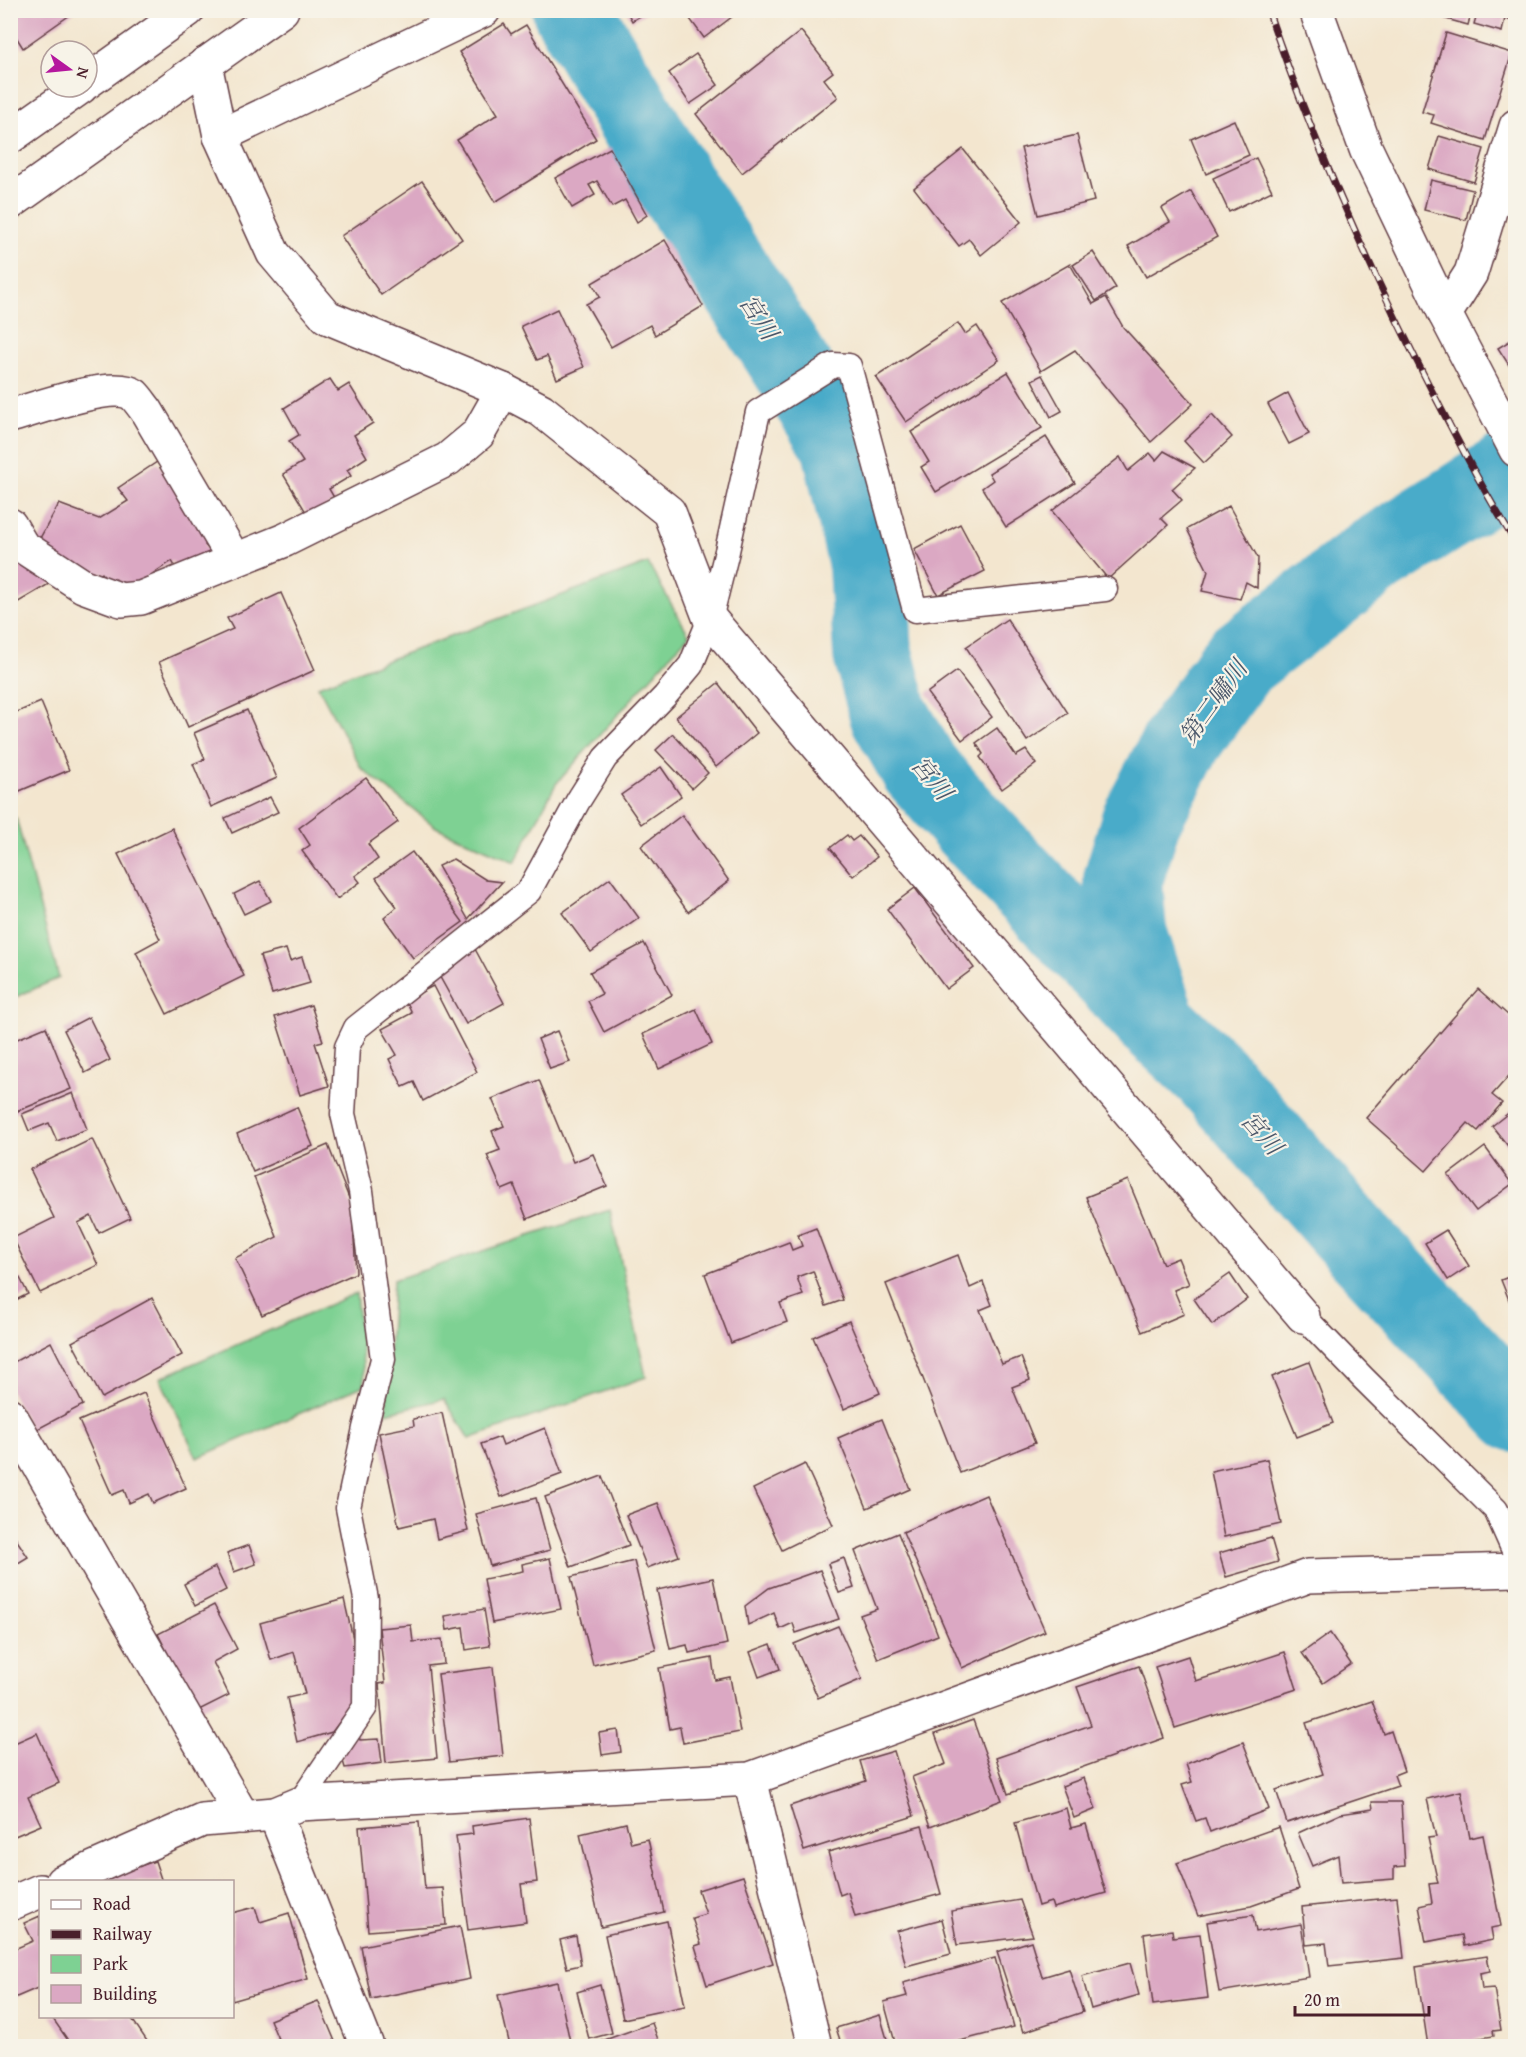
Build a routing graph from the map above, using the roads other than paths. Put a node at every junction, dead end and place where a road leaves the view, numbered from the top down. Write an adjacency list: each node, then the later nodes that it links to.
1 (282, 10): 5 (street)
2 (484, 10): 9 (street)
3 (1316, 10): 12 (street)
4 (187, 11): 5 (street); 6 (street)
5 (205, 64): 9 (street); 11 (street)
6 (99, 73)
7 (64, 99): 10 (street)
8 (1515, 126): 12 (street)
9 (220, 136): 13 (street)
10 (10, 137)
11 (10, 202)
12 (1445, 314): 15 (street)
13 (503, 390): 17 (street); 19 (street)
14 (10, 416): 17 (street)
15 (1513, 441)
16 (10, 525): 17 (street)
17 (234, 560)
18 (1105, 589): 19 (lane)
19 (710, 619): 20 (street); 25 (lane)
20 (1303, 1316): 22 (lane)
21 (10, 1415): 26 (street)
22 (1515, 1556)
23 (1515, 1570): 24 (street)
24 (750, 1779): 25 (street); 31 (street)
25 (287, 1809): 26 (street); 30 (street)
26 (243, 1817): 27 (street)
27 (64, 1880)
28 (39, 1891): 29 (street)
29 (10, 1904)
30 (367, 2046)
31 (815, 2046)

